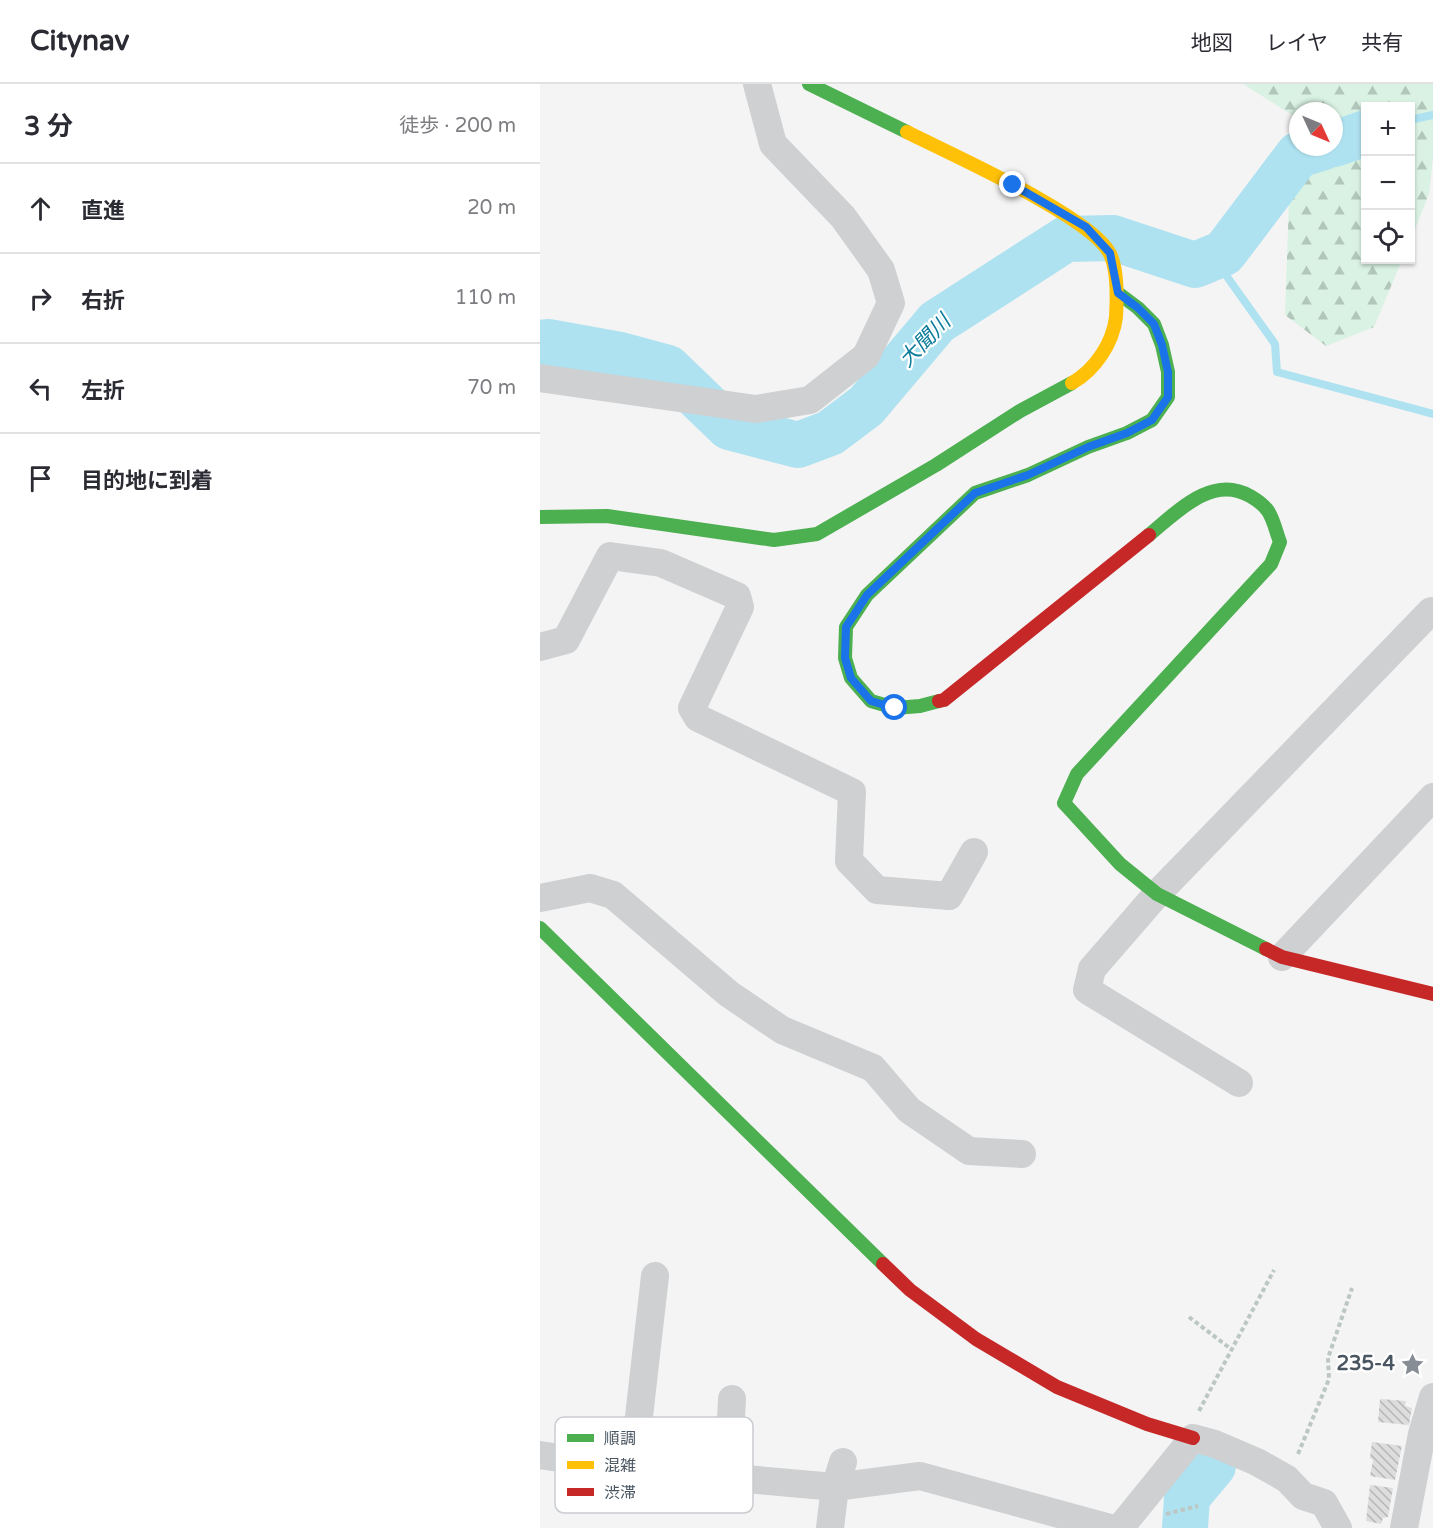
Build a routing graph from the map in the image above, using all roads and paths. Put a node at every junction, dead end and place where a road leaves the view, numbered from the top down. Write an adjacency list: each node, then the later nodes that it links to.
1 (757, 84): 4 (street)
2 (809, 84): 3 (street)
3 (1118, 293): 5 (street); 10 (street)
4 (540, 378)
5 (540, 517)
6 (1433, 612): 10 (street)
7 (540, 647): 9 (street)
8 (1433, 797): 13 (street)
9 (974, 852)
10 (1157, 894): 13 (street); 15 (street)
11 (540, 898): 16 (street)
12 (540, 928): 26 (street)
13 (1282, 957): 14 (street)
14 (1433, 994)
15 (1239, 1083)
16 (1022, 1154)
17 (1274, 1269): 21 (path)
18 (654, 1276): 24 (street)
19 (1352, 1288): 31 (path)
20 (1189, 1317): 21 (path)
21 (1231, 1349): 26 (path)
22 (1433, 1397): 34 (street)
23 (732, 1399): 25 (street)
24 (639, 1417)
25 (731, 1417)
26 (1192, 1438): 31 (street); 37 (street)
27 (540, 1455): 28 (street)
28 (555, 1457)
29 (839, 1475): 30 (street); 35 (street); 36 (street)
30 (753, 1477)
31 (1287, 1479): 38 (street)
32 (1198, 1506): 33 (path)
33 (1174, 1512)
34 (1409, 1520)
35 (830, 1528)
36 (1110, 1528)
37 (1120, 1528)
38 (1338, 1528)

